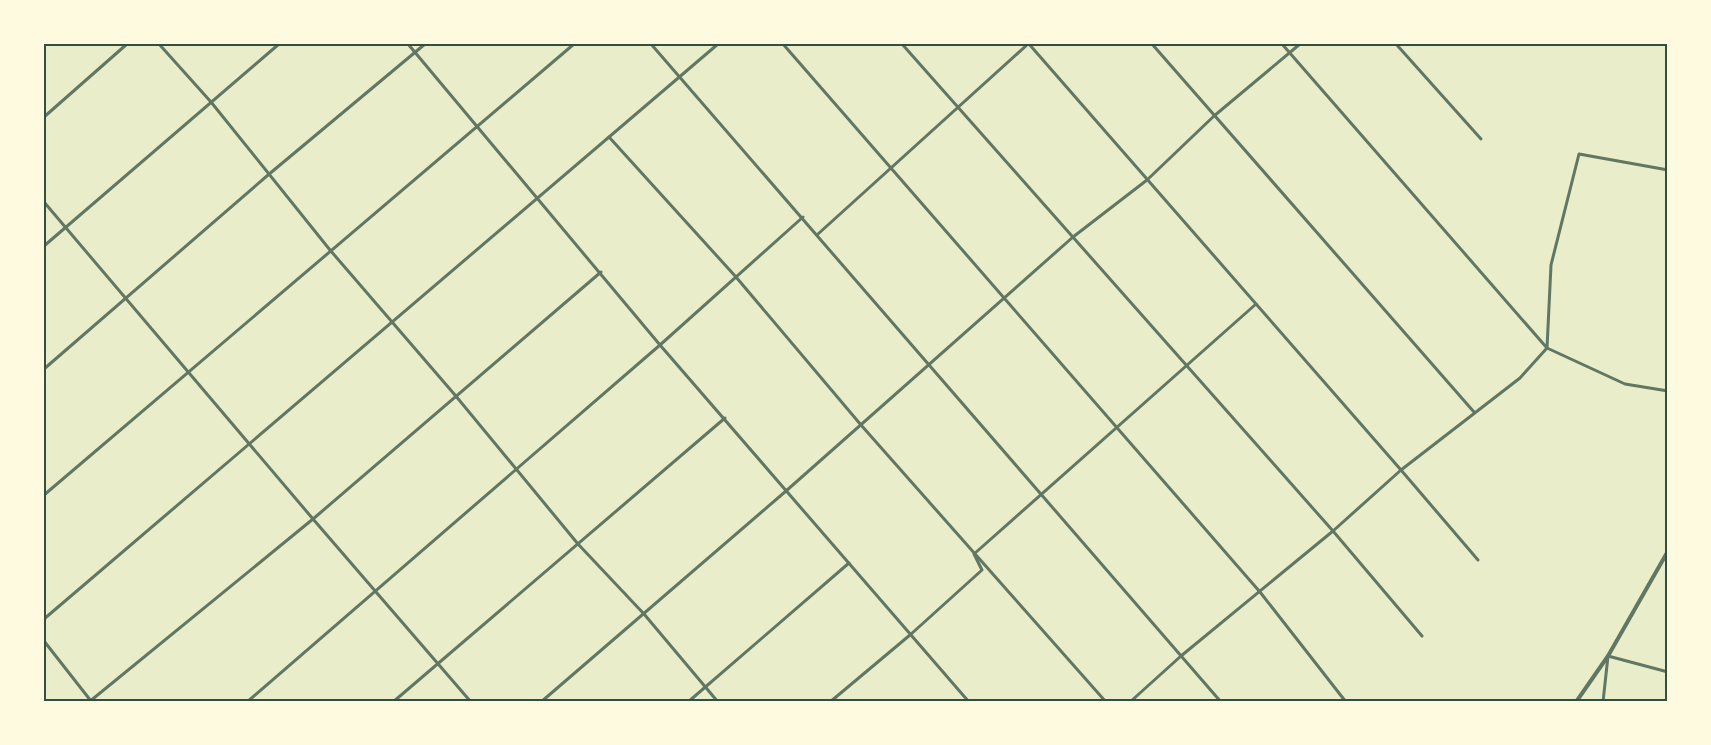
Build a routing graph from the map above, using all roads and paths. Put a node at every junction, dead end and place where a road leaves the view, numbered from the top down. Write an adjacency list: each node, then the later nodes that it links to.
1 (127, 44): 22 (street)
2 (159, 44): 19 (street)
3 (279, 44): 19 (street)
4 (408, 44): 16 (street)
5 (425, 44): 16 (street)
6 (574, 44): 23 (street)
7 (651, 44): 18 (street)
8 (718, 44): 18 (street)
9 (783, 44): 26 (street)
10 (902, 44): 20 (street)
11 (1028, 44): 20 (street); 29 (street)
12 (1152, 44): 21 (street)
13 (1282, 44): 17 (street)
14 (1300, 44): 17 (street)
15 (1396, 44): 25 (street)
16 (415, 52): 23 (street); 28 (street)
17 (1290, 53): 21 (street); 45 (street)
18 (680, 76): 24 (street); 32 (street)
19 (211, 102): 28 (street); 33 (street)
20 (958, 108): 26 (street); 35 (street)
21 (1214, 116): 29 (street); 52 (street)
22 (44, 117)
23 (476, 125): 30 (street); 37 (street)
24 (609, 136): 30 (street); 39 (street)
25 (1481, 139)
26 (891, 168): 34 (street); 41 (street)
27 (1668, 170): 45 (street)
28 (268, 175): 37 (street); 40 (street)
29 (1147, 180): 35 (street); 42 (street)
30 (536, 198): 38 (street); 43 (street)
31 (44, 202): 33 (street)
32 (802, 217): 34 (street); 39 (street)
33 (65, 227): 36 (street); 40 (street)
34 (818, 235): 46 (street)
35 (1073, 237): 41 (street); 47 (street)
36 (44, 246)
37 (330, 250): 43 (street); 49 (street)
38 (601, 272): 44 (street); 51 (street)
39 (736, 278): 44 (street); 54 (street)
40 (126, 298): 48 (street); 49 (street)
41 (1004, 298): 46 (street); 55 (street)
42 (1256, 304): 47 (street); 58 (street)
43 (392, 321): 51 (street); 56 (street)
44 (660, 345): 53 (street); 57 (street)
45 (1547, 348): 50 (street); 52 (street)
46 (929, 363): 54 (street); 60 (street)
47 (1187, 366): 55 (street); 63 (street)
48 (44, 369)
49 (188, 371): 56 (street); 61 (street)
50 (1668, 391)
51 (455, 395): 57 (street); 62 (street)
52 (1474, 412): 58 (street)
53 (725, 418): 59 (street); 64 (street)
54 (861, 425): 59 (street); 66 (street)
55 (1117, 428): 60 (street); 70 (street)
56 (249, 444): 62 (street); 72 (street)
57 (517, 469): 64 (street); 69 (street)
58 (1401, 470): 63 (street); 67 (street)
59 (786, 491): 68 (street); 71 (street)
60 (1042, 494): 66 (street); 76 (street)
61 (44, 495)
62 (313, 519): 69 (street); 81 (street)
63 (1333, 531): 70 (street); 74 (street)
64 (578, 543): 71 (street); 78 (street)
65 (1668, 551): 77 (street)
66 (974, 554): 73 (street); 90 (street)
67 (1478, 560)
68 (849, 563): 73 (street); 80 (street)
69 (376, 591): 78 (street); 82 (street)
70 (1260, 592): 76 (street); 93 (street)
71 (644, 614): 80 (street); 85 (street)
72 (44, 619)
73 (910, 635): 88 (street); 89 (street)
74 (1422, 636)
75 (44, 641): 81 (street)
76 (1181, 656): 91 (street); 92 (street)
77 (1608, 656): 79 (street); 94 (street); 95 (street)
78 (438, 664): 83 (street); 84 (street)
79 (1668, 672)
80 (705, 687): 86 (street); 87 (street)
81 (90, 701)
82 (247, 702)
83 (393, 702)
84 (471, 702)
85 (541, 702)
86 (688, 702)
87 (718, 702)
88 (830, 702)
89 (969, 702)
90 (1106, 702)
91 (1130, 702)
92 (1221, 702)
93 (1346, 702)
94 (1575, 702)
95 (1603, 702)

